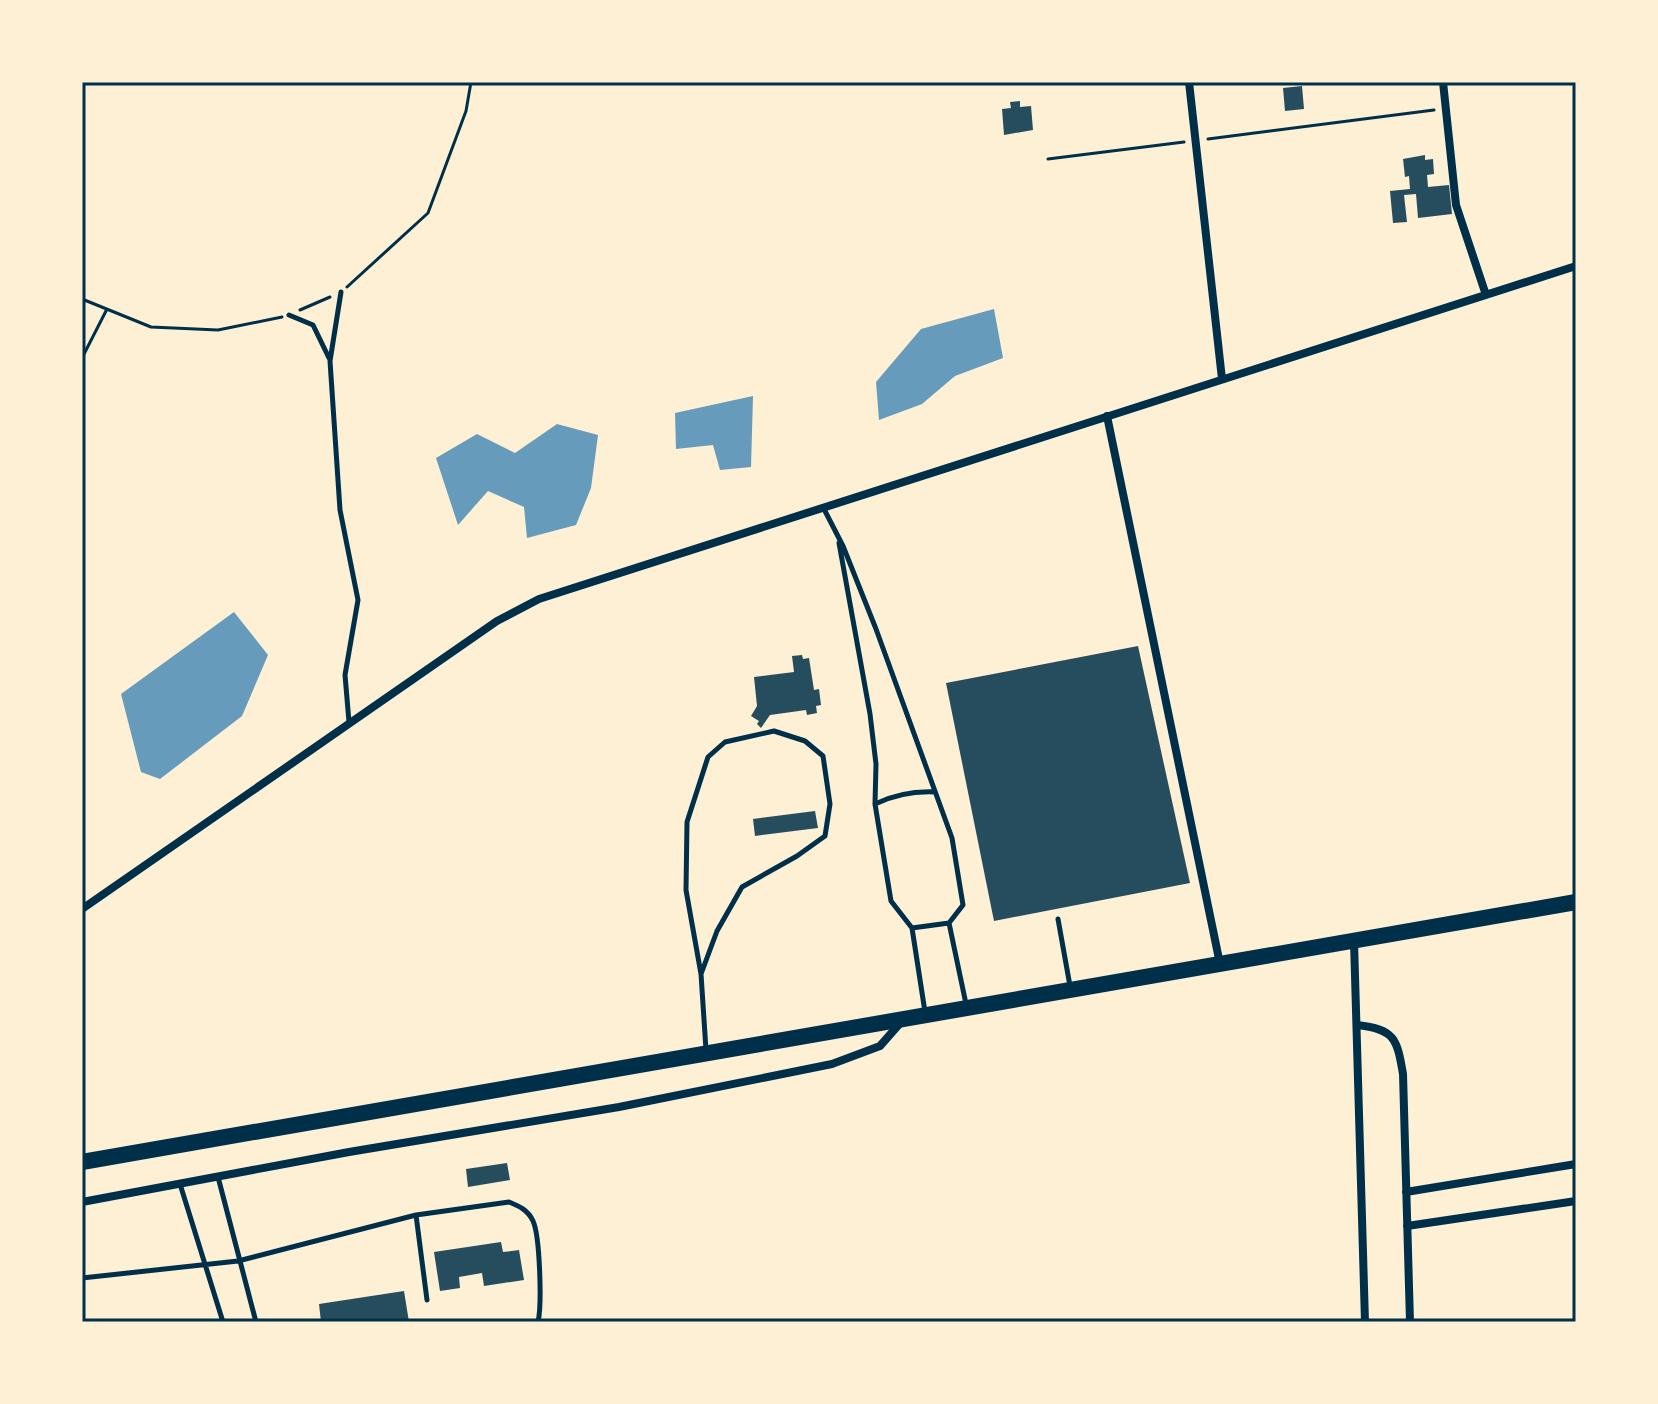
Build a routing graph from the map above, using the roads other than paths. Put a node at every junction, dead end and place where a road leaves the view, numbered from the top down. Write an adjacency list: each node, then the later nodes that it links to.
1 (1189, 82): 8 (street)
2 (1443, 82): 5 (street)
3 (1576, 266): 5 (street)
4 (341, 292): 7 (lane)
5 (1486, 295): 8 (street)
6 (289, 315): 7 (lane)
7 (330, 361): 12 (lane)
8 (1222, 379): 9 (street)
9 (1107, 416): 10 (street); 21 (street)
10 (823, 507): 11 (lane); 12 (street)
11 (839, 538): 13 (lane); 14 (lane)
12 (349, 723): 16 (street)
13 (935, 792): 14 (lane); 18 (lane)
14 (875, 804): 19 (lane)
15 (1576, 902): 20 (highway)
16 (82, 909)
17 (1058, 919): 23 (lane)
18 (949, 923): 19 (lane); 24 (lane)
19 (912, 928): 25 (lane)
20 (1354, 941): 21 (highway); 27 (street)
21 (1220, 964): 23 (highway)
22 (701, 974): 22 (lane); 28 (lane)
23 (1071, 991): 24 (highway)
24 (967, 1009): 25 (highway)
25 (926, 1016): 26 (highway)
26 (903, 1020): 28 (highway); 31 (street)
27 (1357, 1025): 33 (street); 45 (street)
28 (707, 1055): 29 (highway)
29 (82, 1162)
30 (1576, 1164): 33 (street)
31 (218, 1177): 32 (street); 38 (lane)
32 (180, 1184): 35 (street); 39 (lane)
33 (1406, 1192): 37 (street)
34 (1576, 1201): 37 (street)
35 (82, 1202)
36 (416, 1215): 38 (lane); 41 (lane); 44 (lane)
37 (1407, 1226): 46 (street)
38 (238, 1261): 39 (lane); 43 (lane)
39 (205, 1266): 40 (lane); 42 (lane)
40 (82, 1278)
41 (427, 1300)
42 (223, 1322)
43 (256, 1322)
44 (538, 1322)
45 (1365, 1322)
46 (1410, 1322)

